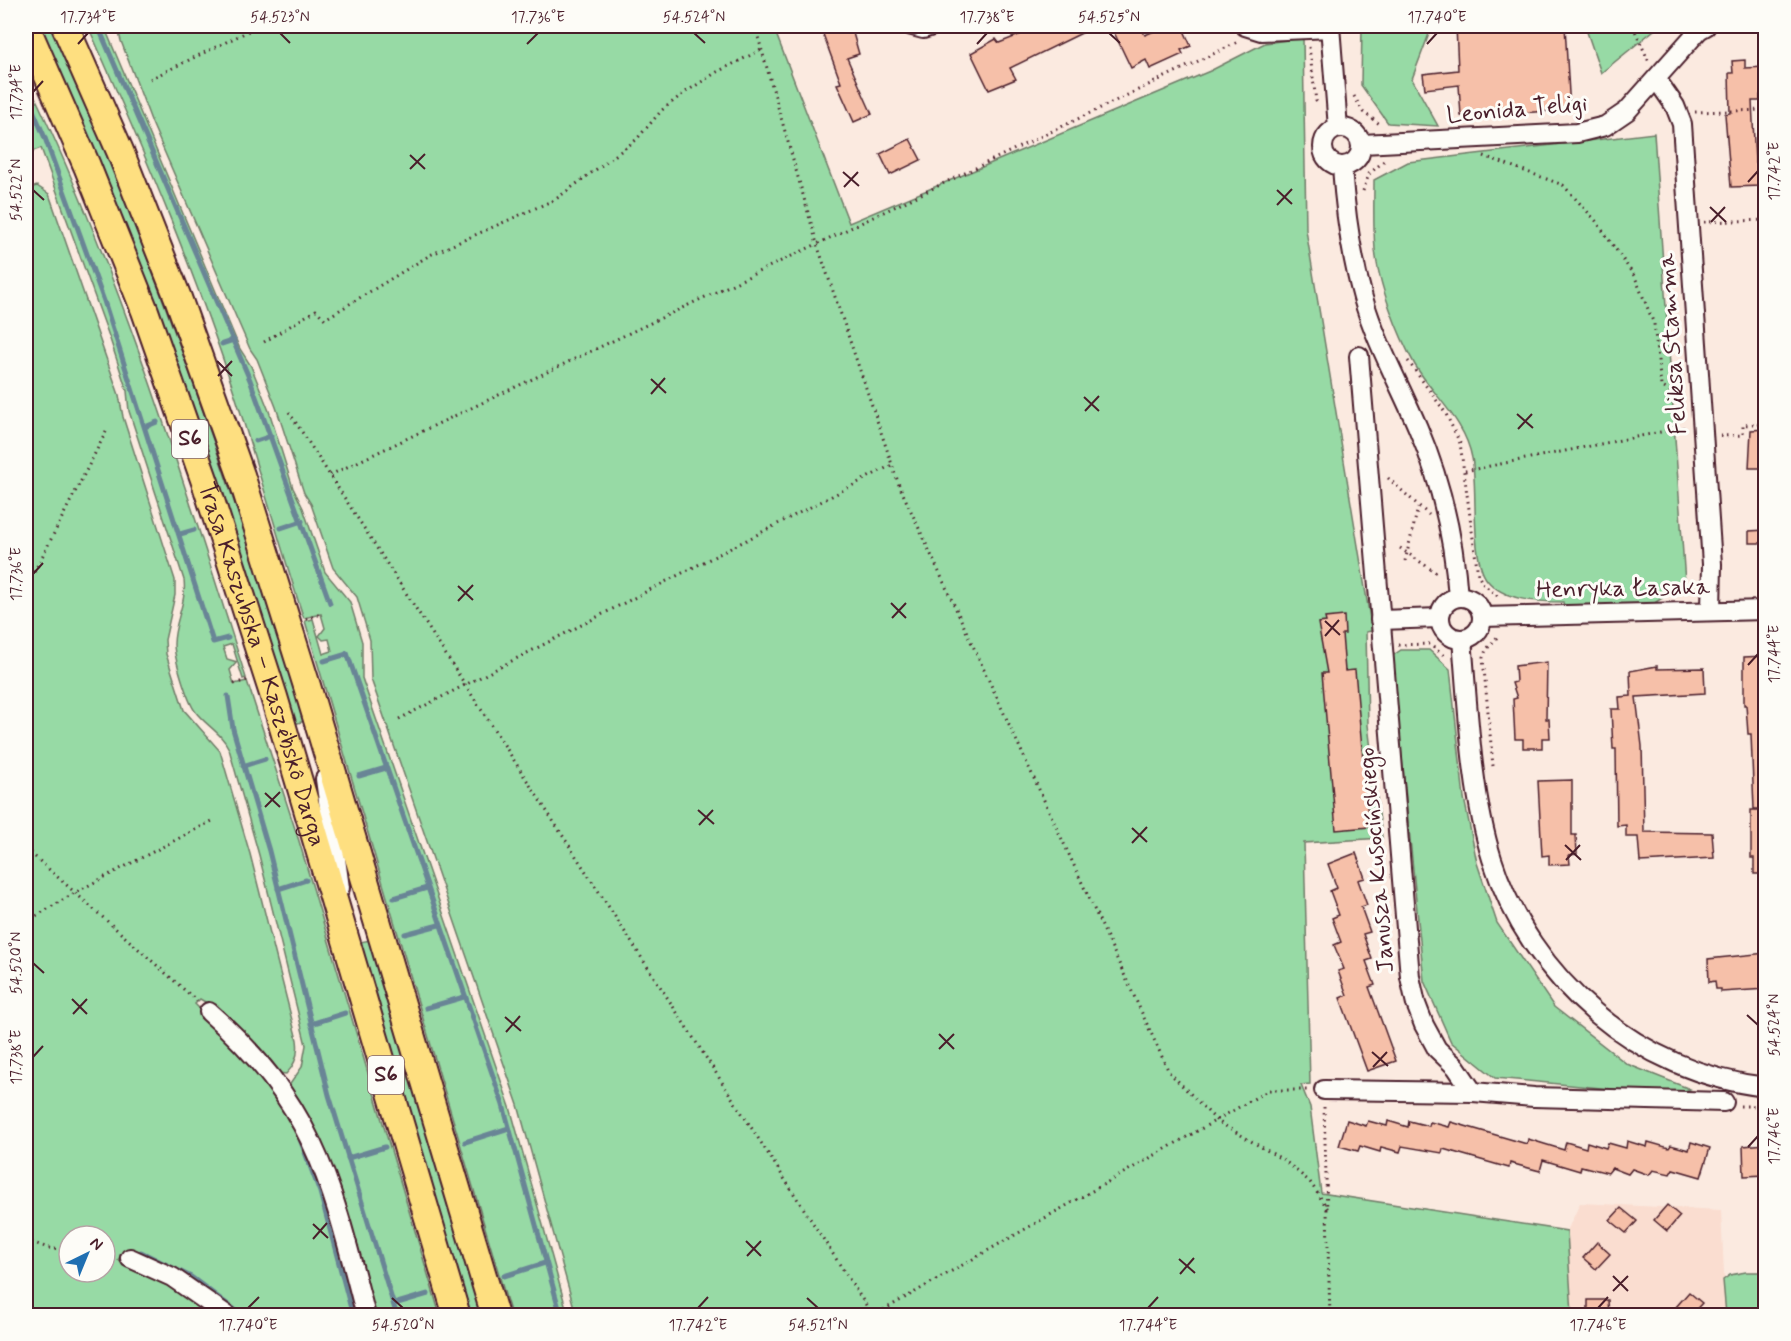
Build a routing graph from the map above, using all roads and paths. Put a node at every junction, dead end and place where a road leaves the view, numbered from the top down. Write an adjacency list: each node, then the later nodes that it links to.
1 (26, 26): 11 (highway, Trasa Kaszubska – Kaszëbskô Darga / S6)
2 (65, 26): 56 (highway, Trasa Kaszubska – Kaszëbskô Darga / S6)
3 (259, 26): 13 (path)
4 (755, 26): 12 (path)
5 (912, 26): 6 (street)
6 (932, 26)
7 (1331, 26): 10 (street); 17 (street)
8 (1633, 26): 14 (path)
9 (1706, 26): 14 (street, Leonida Teligi)
10 (1253, 28): 23 (path)
11 (32, 46): 58 (highway, Trasa Kaszubska – Kaszëbskô Darga / S6)
12 (763, 49): 23 (path); 24 (path)
13 (150, 80)
14 (1657, 80): 16 (street, Feliksa Stamma); 18 (street, Leonida Teligi)
15 (1766, 110): 16 (path)
16 (1678, 113): 22 (street, Feliksa Stamma)
17 (1338, 128): 18 (street); 20 (street)
18 (1362, 144): 20 (street)
19 (1482, 155): 27 (path)
20 (1342, 167): 41 (street)
21 (1766, 220): 22 (path)
22 (1689, 222): 27 (street, Feliksa Stamma)
23 (817, 244): 30 (path); 32 (path)
24 (264, 342)
25 (1359, 356): 48 (street, Janusza Kusocińskiego)
26 (289, 412): 32 (path)
27 (1702, 423): 28 (path); 31 (path); 43 (street, Feliksa Stamma)
28 (1766, 424)
29 (108, 428): 40 (path)
30 (894, 464): 55 (path); 72 (path)
31 (1465, 471)
32 (330, 475): 55 (path)
33 (1388, 478): 34 (path)
34 (1418, 508): 35 (path); 37 (path)
35 (1436, 519)
36 (1400, 548): 37 (path)
37 (1407, 553): 38 (path); 39 (path)
38 (1405, 561)
39 (1445, 578)
40 (26, 588)
41 (1458, 597): 45 (street); 46 (street)
42 (1766, 610): 43 (street, Henryka Łasaka)
43 (1711, 611): 45 (street, Henryka Łasaka)
44 (321, 614): 47 (path)
45 (1482, 617): 49 (street)
46 (1440, 618): 48 (street); 49 (street)
47 (304, 620)
48 (1380, 620): 50 (street, Janusza Kusocińskiego)
49 (1462, 639): 52 (street)
50 (1383, 650): 52 (path); 69 (street, Janusza Kusocińskiego)
51 (1483, 658): 52 (path)
52 (1464, 660): 67 (street)
53 (247, 680): 54 (path)
54 (234, 684)
55 (465, 684): 57 (path); 81 (path)
56 (316, 717): 60 (street); 64 (highway, Trasa Kaszubska – Kaszëbskô Darga / S6)
57 (399, 719)
58 (282, 727): 60 (street); 65 (highway, Trasa Kaszubska – Kaszëbskô Darga / S6)
59 (212, 821): 62 (path)
60 (332, 830): 64 (street); 65 (street)
61 (26, 849): 62 (path)
62 (76, 892): 63 (path); 66 (path)
63 (26, 922)
64 (381, 933): 80 (highway, Trasa Kaszubska – Kaszëbskô Darga / S6)
65 (347, 944): 79 (highway, Trasa Kaszubska – Kaszëbskô Darga / S6)
66 (210, 1012): 78 (street)
67 (1766, 1087)
68 (1324, 1090): 69 (street); 72 (path); 73 (path)
69 (1473, 1092): 70 (street)
70 (1724, 1102): 71 (path)
71 (1766, 1106)
72 (1217, 1121): 73 (path); 81 (path)
73 (1328, 1209): 82 (path)
74 (26, 1240): 75 (path)
75 (57, 1249)
76 (130, 1258): 77 (street)
77 (228, 1316)
78 (366, 1316)
79 (458, 1316)
80 (495, 1316)
81 (873, 1316)
82 (1330, 1316)

